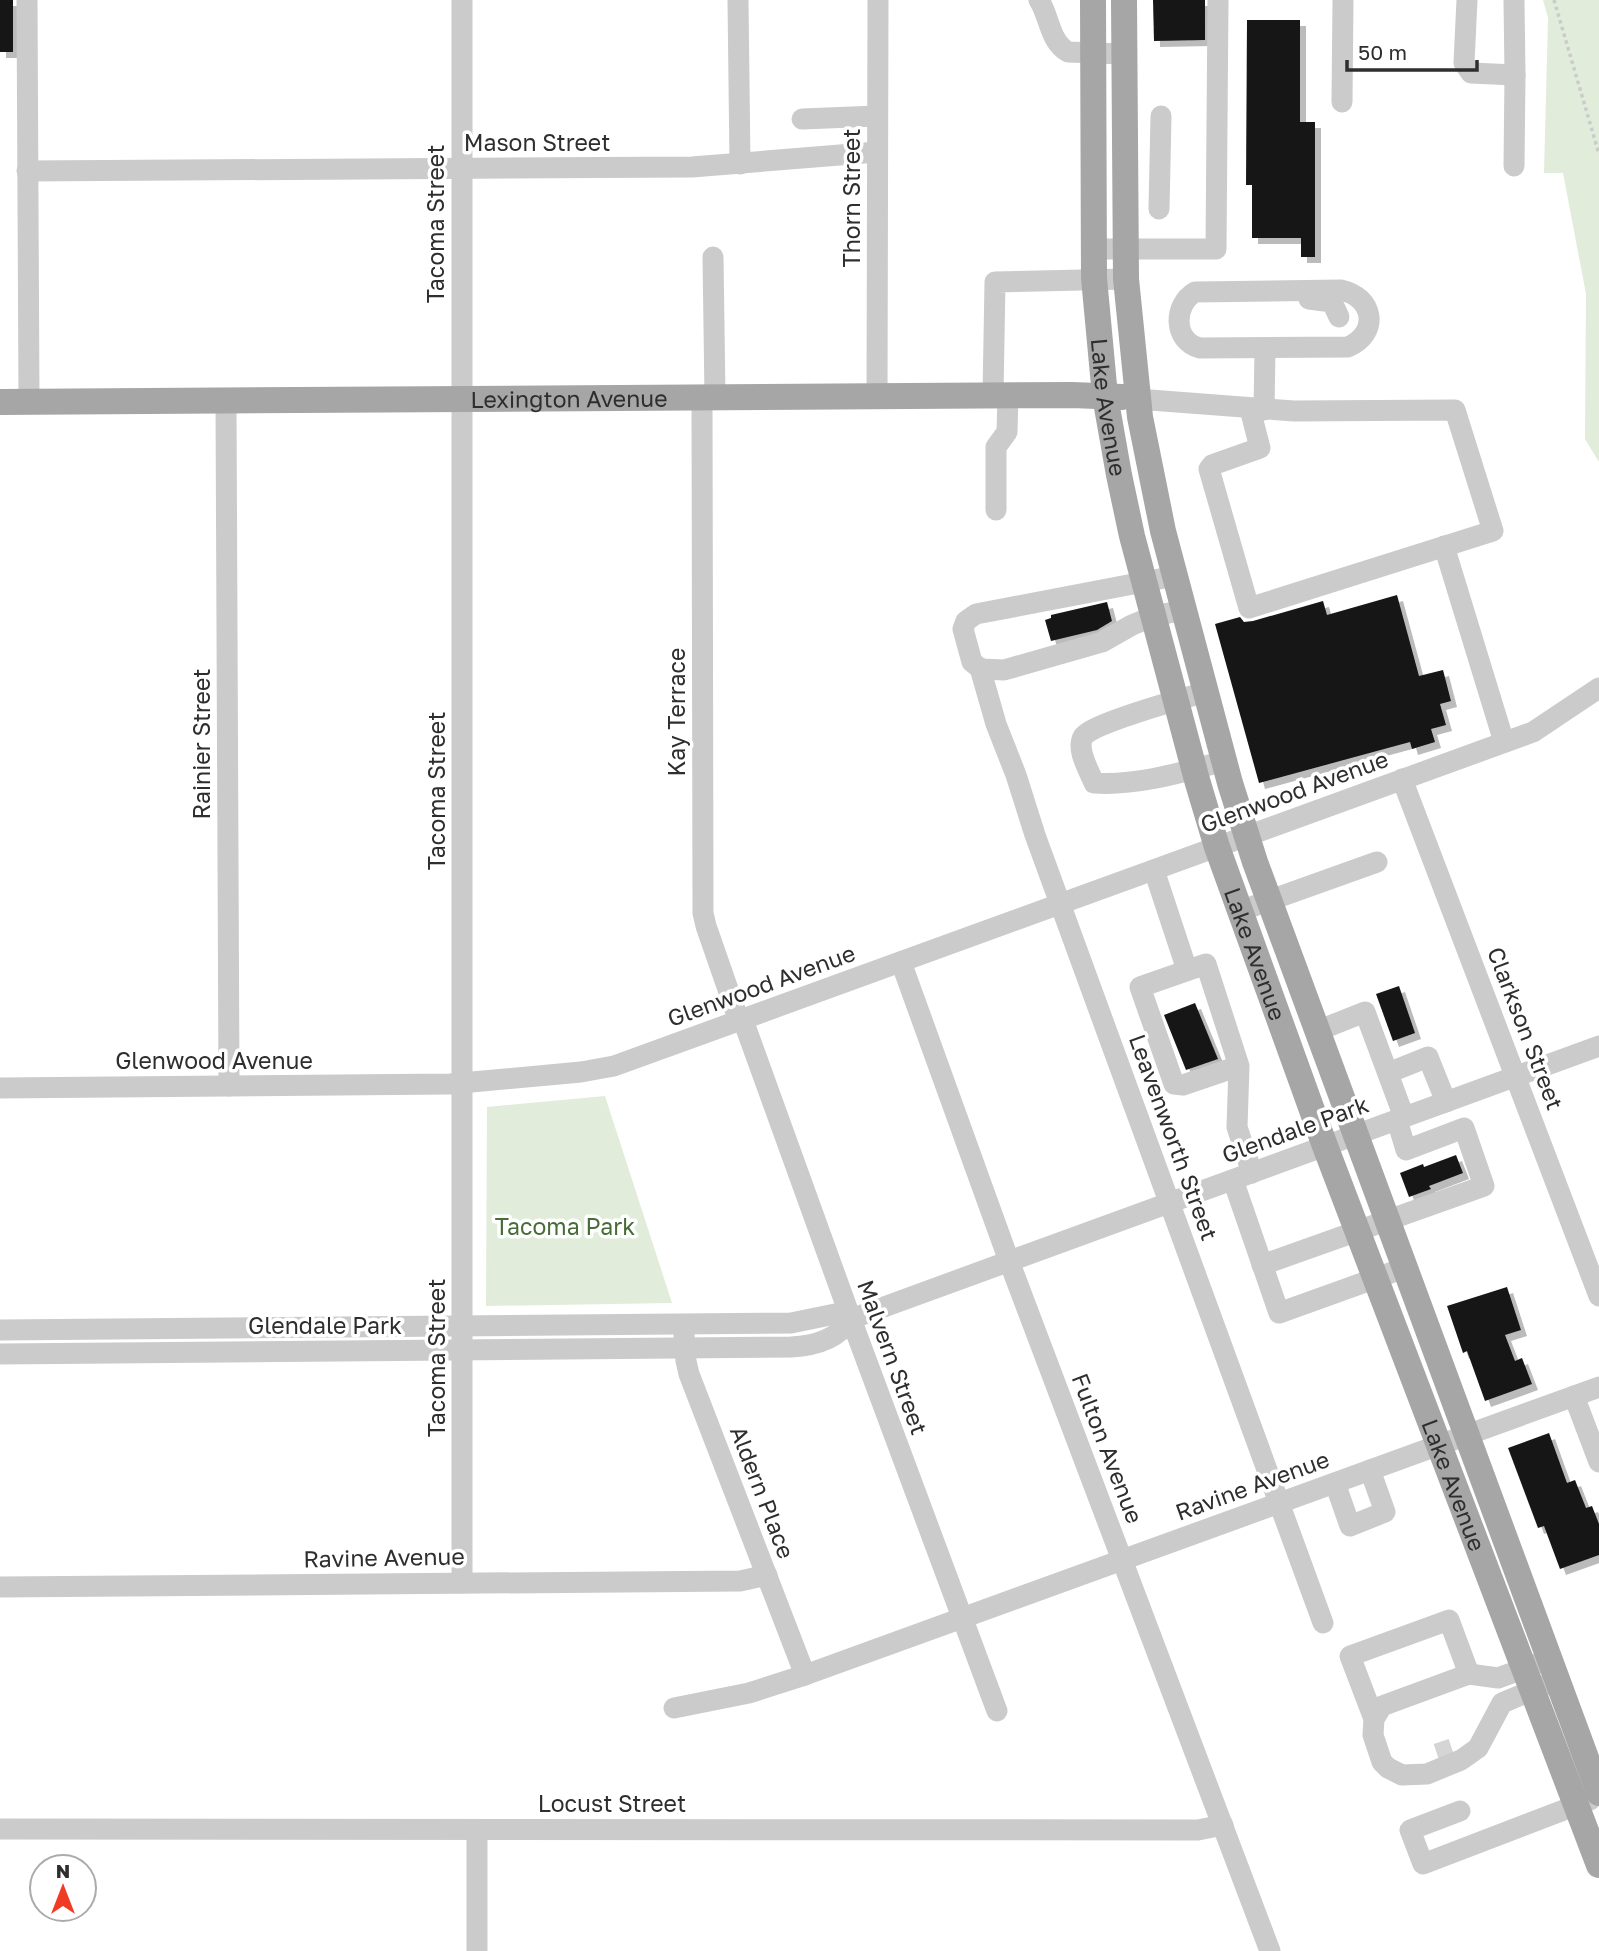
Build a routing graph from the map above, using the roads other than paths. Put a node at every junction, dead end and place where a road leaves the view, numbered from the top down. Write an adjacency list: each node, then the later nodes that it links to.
1 (27, 0): 23 (street)
2 (462, 0): 22 (street, Tacoma Street)
3 (738, 0): 20 (street)
4 (878, 0): 16 (street, Thorn Street)
5 (1039, 0): 12 (street)
6 (1093, 0): 12 (main road, Lake Avenue)
7 (1124, 0): 13 (main road, Lake Avenue)
8 (1218, 0): 25 (street)
9 (1343, 0): 15 (street)
10 (1467, 0): 14 (street)
11 (1514, 0): 14 (street)
12 (1093, 53): 13 (street); 26 (main road, Lake Avenue)
13 (1124, 54): 25 (main road, Lake Avenue)
14 (1515, 75): 21 (street)
15 (1342, 102)
16 (877, 116): 18 (street); 19 (street, Thorn Street)
17 (1161, 116): 24 (street)
18 (802, 119)
19 (877, 152): 20 (street, Mason Street); 34 (street, Thorn Street)
20 (740, 164): 22 (street, Mason Street)
21 (1514, 166)
22 (462, 168): 23 (street, Mason Street); 37 (street, Tacoma Street)
23 (27, 171): 41 (street)
24 (1159, 209)
25 (1125, 248): 26 (street); 29 (main road, Lake Avenue)
26 (1093, 249): 28 (main road, Lake Avenue)
27 (713, 257): 36 (street, Kay Terrace)
28 (1094, 278): 29 (street); 33 (street); 35 (main road, Lake Avenue)
29 (1126, 279): 38 (main road, Lake Avenue)
30 (1205, 291): 31 (street); 32 (street); 32 (street)
31 (1265, 349): 32 (street); 42 (street)
32 (1299, 349)
33 (1000, 395): 34 (main road, Lexington Avenue); 35 (main road, Lexington Avenue); 43 (street)
34 (877, 396): 36 (main road, Lexington Avenue)
35 (1105, 396): 38 (main road, Lexington Avenue); 46 (main road, Lake Avenue)
36 (708, 397): 37 (main road, Lexington Avenue); 66 (street, Kay Terrace)
37 (462, 399): 39 (main road, Lexington Avenue); 72 (street, Tacoma Street)
38 (1137, 399): 42 (street); 45 (main road, Lake Avenue)
39 (226, 401): 41 (main road, Lexington Avenue); 73 (street, Rainier Street)
40 (0, 402): 41 (main road, Lexington Avenue)
41 (29, 402)
42 (1257, 409): 44 (street); 44 (street)
43 (996, 510)
44 (1444, 546): 53 (street)
45 (1175, 576): 46 (street); 47 (main road, Lake Avenue)
46 (1144, 581): 48 (main road, Lake Avenue); 49 (street, Leavenworth Street)
47 (1184, 610): 48 (street); 51 (main road, Lake Avenue)
48 (1154, 616): 49 (street); 52 (main road, Lake Avenue)
49 (980, 668): 62 (street, Leavenworth Street)
50 (1599, 688): 53 (street, Glenwood Avenue)
51 (1206, 692): 52 (street); 54 (main road, Lake Avenue)
52 (1176, 701): 55 (main road, Lake Avenue); 55 (street)
53 (1504, 742): 56 (street, Glenwood Avenue)
54 (1224, 761): 55 (street); 57 (main road, Lake Avenue)
55 (1194, 769): 58 (main road, Lake Avenue)
56 (1402, 779): 57 (street, Glenwood Avenue); 71 (street, Clarkson Street)
57 (1246, 836): 58 (street, Glenwood Avenue); 61 (main road, Lake Avenue)
58 (1217, 847): 60 (street, Glenwood Avenue); 63 (main road, Lake Avenue)
59 (1377, 862): 61 (street)
60 (1154, 870): 62 (street, Glenwood Avenue); 65 (street)
61 (1269, 900): 63 (street); 67 (main road, Lake Avenue)
62 (1061, 903): 64 (street, Glenwood Avenue); 81 (street, Leavenworth Street)
63 (1240, 911): 79 (main road, Lake Avenue)
64 (901, 962): 66 (street, Glenwood Avenue); 84 (street, Fulton Avenue)
65 (1187, 970): 69 (street); 69 (street)
66 (741, 1020): 72 (street, Glenwood Avenue); 89 (street, Malvern Street)
67 (1317, 1031): 70 (street); 78 (main road, Lake Avenue)
68 (1599, 1046): 71 (street, Glendale Park)
69 (1239, 1066): 80 (street)
70 (1388, 1073): 75 (street); 76 (street)
71 (1517, 1076): 75 (street, Glendale Park); 88 (street, Clarkson Street)
72 (462, 1083): 73 (street, Glenwood Avenue); 91 (street, Tacoma Street)
73 (229, 1086): 74 (street, Glenwood Avenue)
74 (0, 1088)
75 (1449, 1100): 76 (street, Glendale Park); 77 (street)
76 (1400, 1118): 77 (street); 78 (street, Glendale Park)
77 (1464, 1128): 82 (street)
78 (1354, 1135): 79 (street, Glendale Park); 82 (main road, Lake Avenue)
79 (1325, 1146): 80 (street, Glendale Park); 83 (main road, Lake Avenue)
80 (1242, 1176): 81 (street, Glendale Park); 85 (street)
81 (1169, 1203): 84 (street, Glendale Park); 103 (street, Leavenworth Street)
82 (1387, 1222): 83 (street); 86 (main road, Lake Avenue)
83 (1356, 1230): 85 (street); 87 (main road, Lake Avenue)
84 (1009, 1261): 89 (street, Glendale Park); 104 (street, Fulton Avenue)
85 (1262, 1265): 87 (street)
86 (1404, 1268): 87 (street); 98 (main road, Lake Avenue)
87 (1375, 1279): 99 (main road, Lake Avenue)
88 (1599, 1296)
89 (850, 1319): 90 (street, Glendale Park); 93 (street, Glendale Park); 108 (street, Malvern Street)
90 (684, 1324): 91 (street, Glendale Park); 93 (street, Aldern Place)
91 (462, 1326): 92 (street, Glendale Park); 94 (street, Tacoma Street)
92 (0, 1330)
93 (684, 1348): 94 (street, Glendale Park); 105 (street, Aldern Place)
94 (462, 1350): 95 (street, Glendale Park); 106 (street, Tacoma Street)
95 (0, 1354)
96 (1599, 1387): 97 (street, Ravine Avenue)
97 (1574, 1396): 98 (street, Ravine Avenue); 100 (street)
98 (1467, 1435): 99 (street, Ravine Avenue); 112 (main road, Lake Avenue)
99 (1438, 1446): 101 (street, Ravine Avenue); 112 (main road, Lake Avenue)
100 (1599, 1462)
101 (1370, 1471): 102 (street, Ravine Avenue); 102 (street)
102 (1335, 1483): 103 (street, Ravine Avenue)
103 (1280, 1503): 104 (street, Ravine Avenue); 109 (street, Leavenworth Street)
104 (1122, 1560): 108 (street, Ravine Avenue); 120 (street, Fulton Avenue)
105 (767, 1575): 106 (street, Ravine Avenue); 111 (street, Aldern Place)
106 (462, 1583): 107 (street, Ravine Avenue)
107 (0, 1587)
108 (963, 1618): 111 (street, Ravine Avenue); 115 (street, Malvern Street)
109 (1323, 1623)
110 (1469, 1674): 112 (street); 113 (street); 116 (street)
111 (805, 1675): 114 (street, Ravine Avenue)
112 (1541, 1675): 117 (street); 118 (main road, Lake Avenue)
113 (1402, 1699): 116 (street); 117 (street)
114 (674, 1708)
115 (998, 1711)
116 (1374, 1719): 117 (street)
117 (1487, 1732)
118 (1590, 1797): 119 (street); 123 (main road, Lake Avenue)
119 (1460, 1811)
120 (1223, 1825): 122 (street, Locust Street); 125 (street, Fulton Avenue)
121 (0, 1829): 122 (street, Locust Street)
122 (477, 1830): 124 (street)
123 (1599, 1866)
124 (477, 1951)
125 (1270, 1951)

